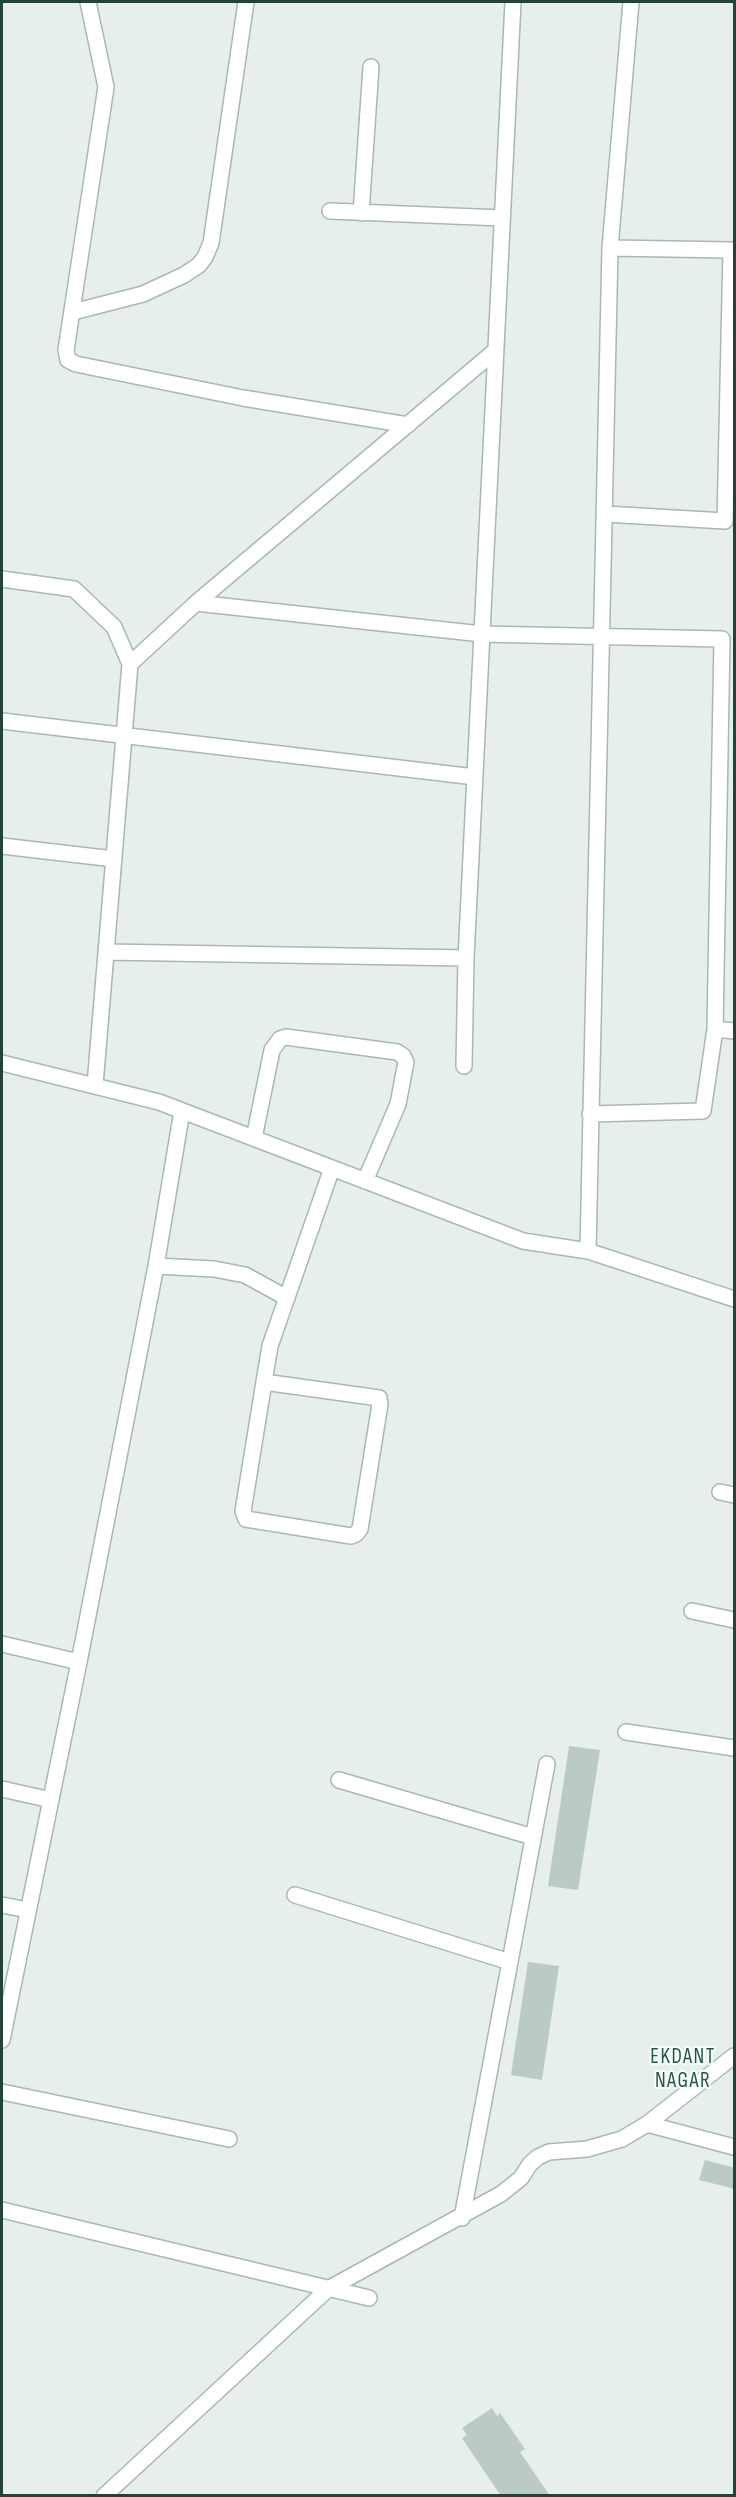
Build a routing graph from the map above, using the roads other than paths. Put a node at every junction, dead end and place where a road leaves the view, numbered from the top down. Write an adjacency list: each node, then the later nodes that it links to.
1 (88, 2): 10 (street)
2 (246, 2): 10 (street)
3 (513, 2): 8 (street)
4 (631, 2): 9 (street)
5 (371, 67): 7 (street)
6 (330, 211): 7 (street)
7 (361, 213): 8 (street)
8 (502, 219): 11 (street)
9 (610, 248): 13 (street); 13 (street)
10 (73, 312): 12 (street)
11 (495, 351): 12 (street); 16 (street)
12 (408, 425): 15 (street)
13 (605, 514): 17 (street)
14 (2, 579): 18 (street)
15 (196, 603): 16 (street); 18 (street)
16 (482, 634): 17 (street); 21 (street)
17 (603, 638): 26 (street); 32 (street)
18 (130, 664): 20 (street)
19 (2, 721): 20 (street)
20 (124, 735): 21 (street); 23 (street)
21 (475, 777): 25 (street)
22 (2, 846): 23 (street)
23 (114, 859): 24 (street)
24 (106, 952): 25 (street); 30 (street)
25 (466, 958): 29 (street)
26 (715, 1029): 27 (street); 32 (street)
27 (735, 1031)
28 (2, 1063): 30 (street)
29 (464, 1066)
30 (95, 1085): 31 (street)
31 (182, 1111): 33 (street); 37 (street)
32 (590, 1114): 36 (street)
33 (254, 1138): 34 (street); 35 (street)
34 (332, 1168): 35 (street); 38 (street)
35 (365, 1180): 36 (street)
36 (588, 1251): 39 (street)
37 (156, 1266): 38 (street); 44 (street)
38 (287, 1298): 40 (street)
39 (735, 1299)
40 (264, 1382): 40 (street)
41 (692, 1611): 42 (street)
42 (735, 1620)
43 (2, 1644): 44 (street)
44 (79, 1662): 50 (street)
45 (626, 1732): 46 (street)
46 (735, 1748)
47 (547, 1764): 51 (street)
48 (339, 1780): 51 (street)
49 (2, 1789): 50 (street)
50 (51, 1800): 54 (street)
51 (533, 1837): 55 (street)
52 (295, 1895): 55 (street)
53 (2, 1905): 54 (street)
54 (28, 1910): 56 (street)
55 (510, 1962): 63 (street)
56 (2, 2040)
57 (735, 2056): 59 (street)
58 (2, 2092): 60 (street)
59 (647, 2124): 61 (street); 63 (street)
60 (229, 2139)
61 (735, 2147)
62 (2, 2210): 64 (street)
63 (462, 2218): 64 (street)
64 (328, 2289): 65 (street); 66 (street)
65 (369, 2298)
66 (104, 2496)

